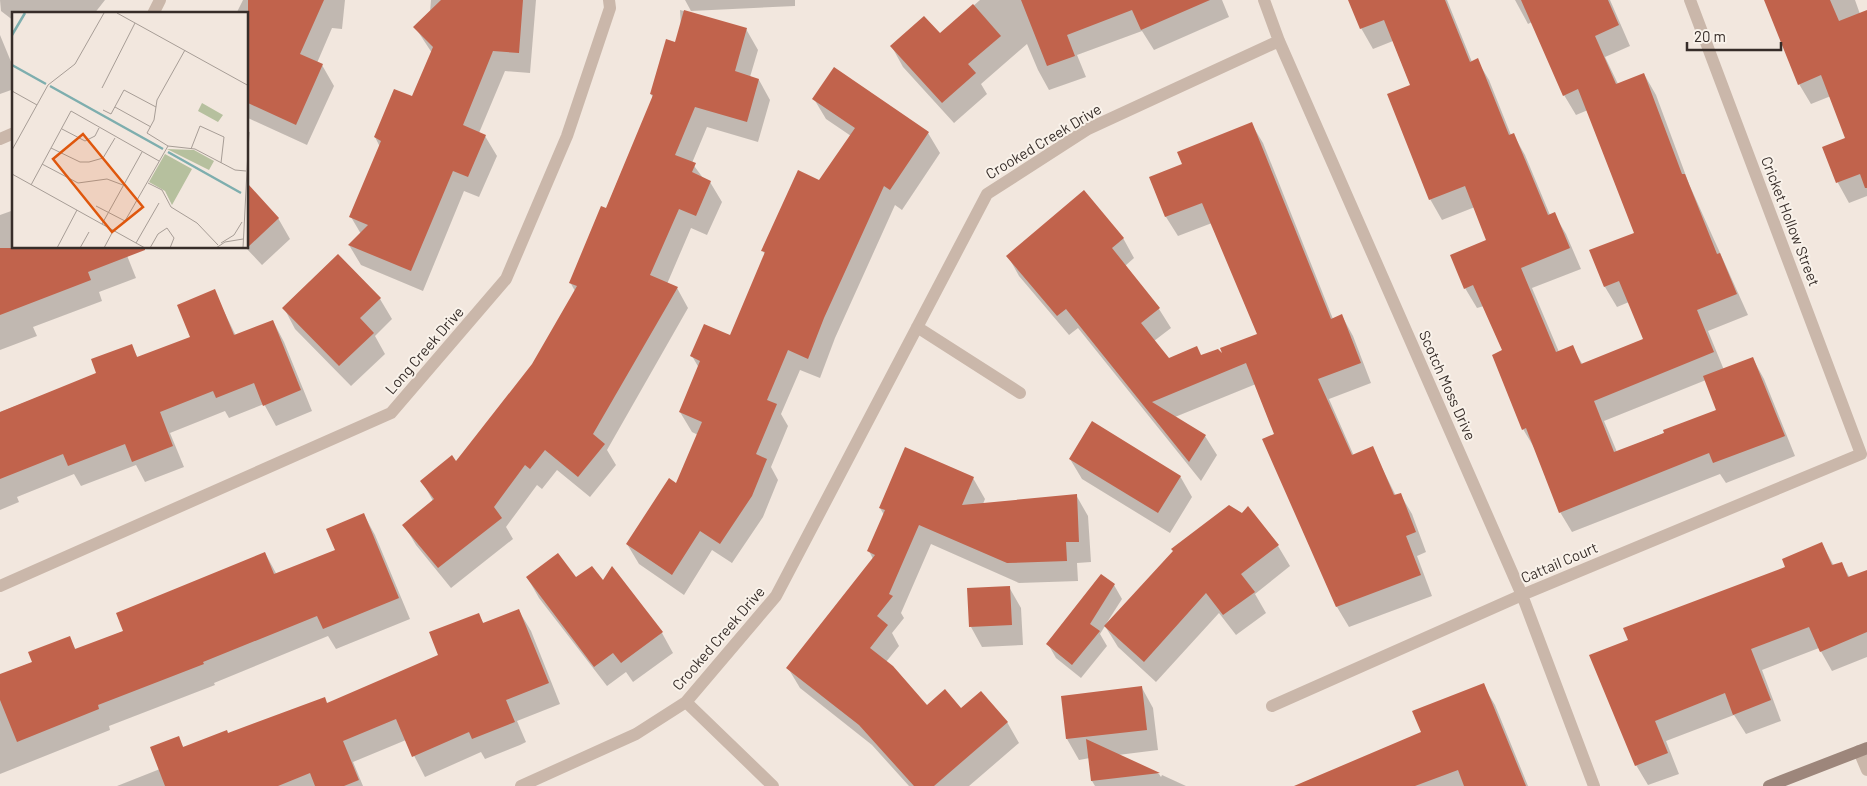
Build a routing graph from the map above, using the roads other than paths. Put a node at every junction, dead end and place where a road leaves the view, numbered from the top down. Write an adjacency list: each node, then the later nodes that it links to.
1 (160, 0): 5 (street)
2 (609, 0): 12 (street, Long Creek Drive)
3 (1264, 0): 6 (street, Scotch Moss Drive)
4 (1690, 0): 11 (street, Cricket Hollow Street)
5 (154, 12)
6 (1279, 41): 9 (street, Crooked Creek Drive); 13 (street, Scotch Moss Drive)
7 (12, 134): 8 (street)
8 (0, 139)
9 (917, 327): 10 (street); 14 (street, Crooked Creek Drive)
10 (1020, 393)
11 (1861, 454): 13 (street, Cattail Court)
12 (0, 586)
13 (1522, 595): 15 (street, Cattail Court); 20 (street, Scotch Moss Drive)
14 (686, 702): 18 (street, Crooked Creek Drive); 19 (street)
15 (1272, 706)
16 (1863, 750): 17 (street); 21 (main road)
17 (1867, 770)
18 (521, 786)
19 (773, 786)
20 (1594, 786)
21 (1769, 786)

